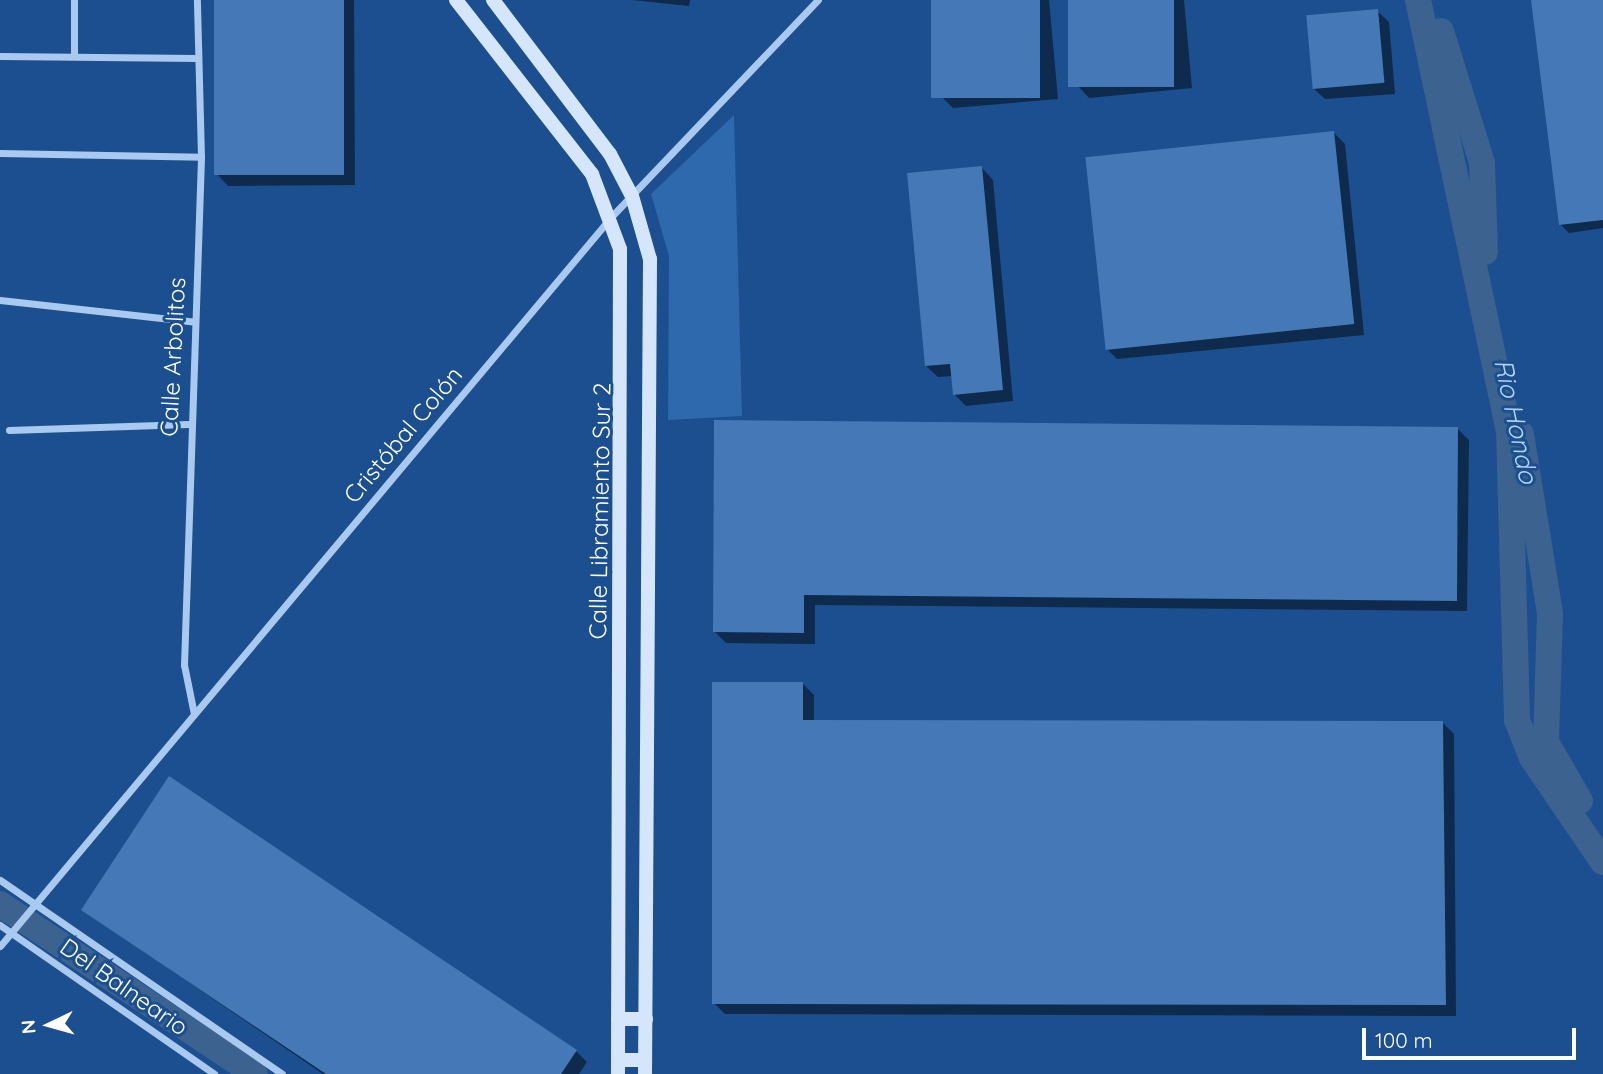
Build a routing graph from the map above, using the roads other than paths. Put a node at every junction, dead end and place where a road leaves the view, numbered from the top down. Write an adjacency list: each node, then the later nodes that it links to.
1 (74, 0): 7 (street)
2 (197, 0): 8 (street, Calle Arbolitos)
3 (456, 0): 12 (main road, Calle Libramiento Sur 2)
4 (493, 0): 11 (main road, Calle Libramiento Sur 2)
5 (818, 0): 11 (street, Cristóbal Colón)
6 (0, 55): 7 (street)
7 (75, 56): 8 (street)
8 (197, 58): 10 (street, Calle Arbolitos)
9 (0, 153): 10 (street)
10 (201, 157): 14 (street, Calle Arbolitos)
11 (632, 196): 12 (street, Cristóbal Colón); 16 (main road, Calle Libramiento Sur 2)
12 (611, 217): 15 (main road, Calle Libramiento Sur 2); 21 (street, Cristóbal Colón)
13 (0, 300): 14 (street)
14 (195, 322): 17 (street, Calle Arbolitos)
15 (624, 407): 16 (main road); 19 (main road, Calle Libramiento Sur 2)
16 (651, 407): 20 (main road, Calle Libramiento Sur 2)
17 (188, 424): 18 (street); 21 (street, Calle Arbolitos)
18 (9, 430)
19 (622, 652): 20 (main road); 27 (main road, Calle Libramiento Sur 2)
20 (649, 653): 28 (main road, Calle Libramiento Sur 2)
21 (194, 714): 23 (street, Cristóbal Colón)
22 (0, 880): 23 (street)
23 (32, 906): 25 (street, Cristóbal Colón); 32 (street)
24 (0, 925): 25 (street, Del Balneario)
25 (12, 930): 26 (street, Cristóbal Colón); 31 (street, Del Balneario)
26 (0, 946)
27 (618, 1019): 28 (main road); 29 (main road, Calle Libramiento Sur 2)
28 (646, 1019): 30 (main road, Calle Libramiento Sur 2)
29 (618, 1067): 30 (main road)
30 (645, 1067)
31 (214, 1074)
32 (282, 1074)

